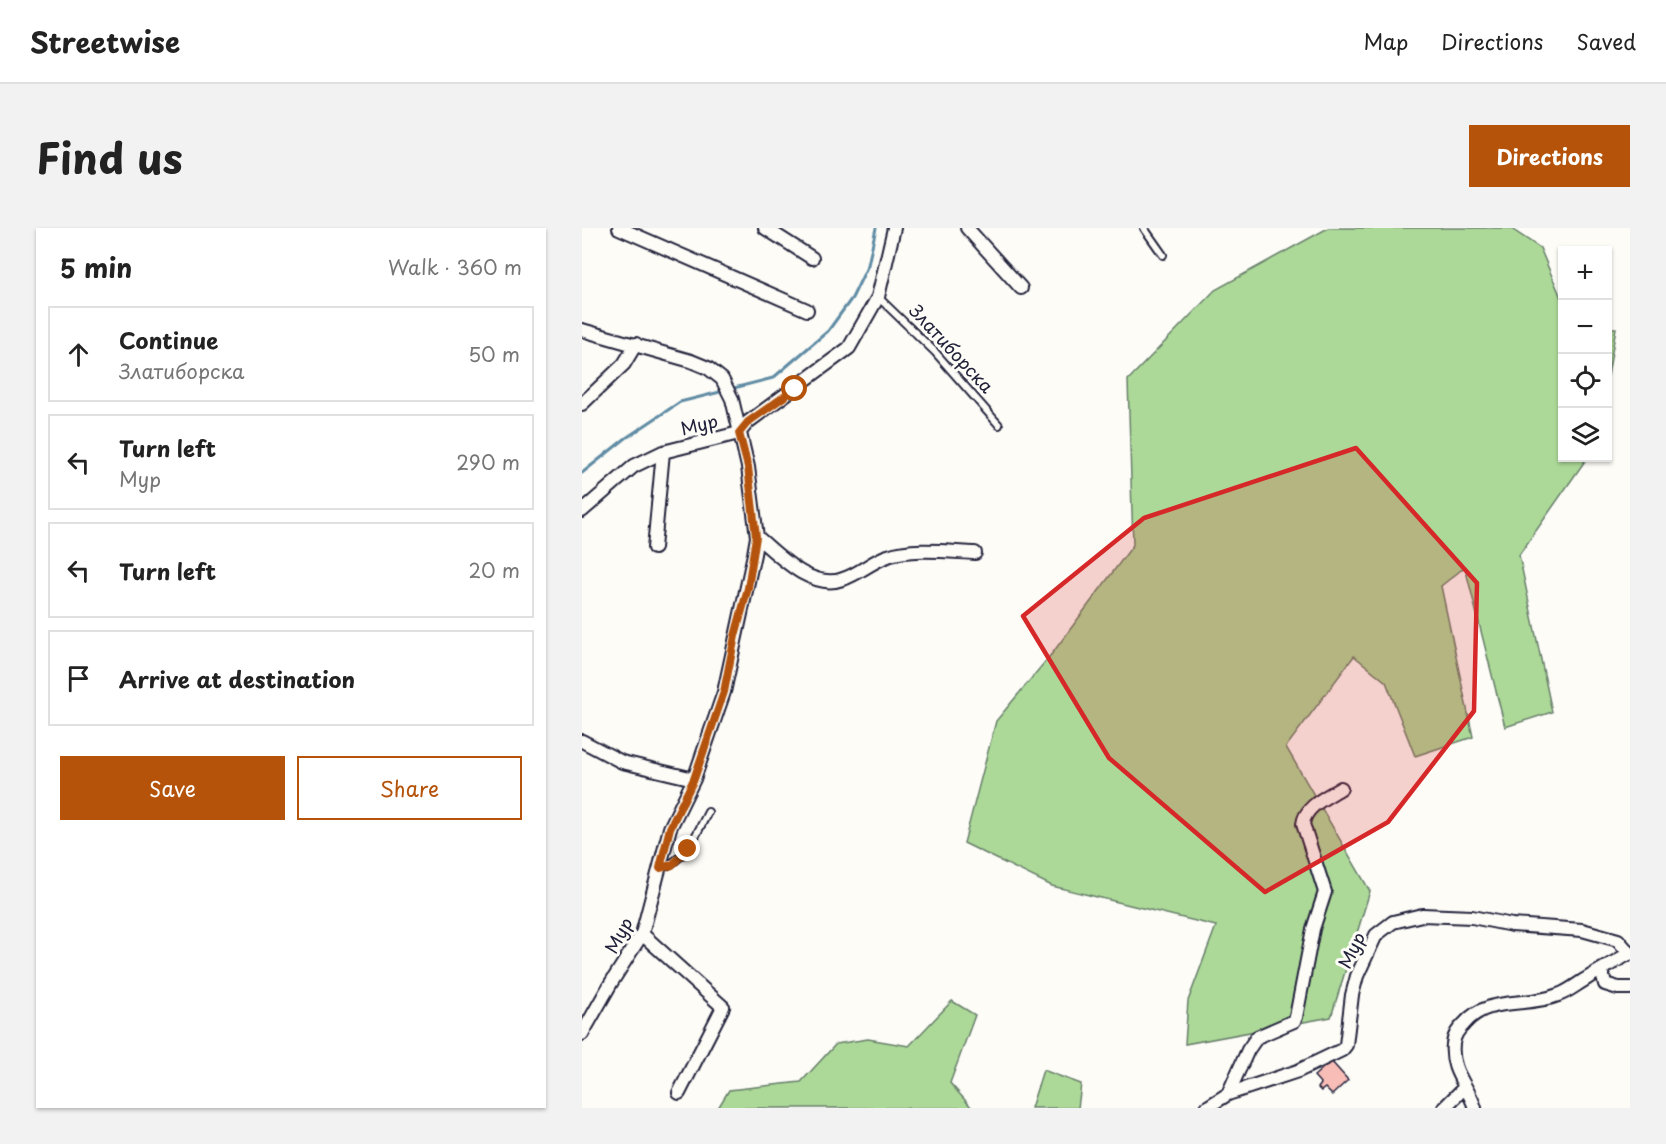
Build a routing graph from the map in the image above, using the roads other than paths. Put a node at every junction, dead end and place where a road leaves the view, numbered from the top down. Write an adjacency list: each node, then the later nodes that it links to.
1 (619, 228): 10 (street)
2 (765, 228): 7 (street)
3 (894, 228): 9 (street)
4 (967, 228): 8 (street)
5 (1144, 228): 6 (lane)
6 (1163, 255)
7 (812, 258)
8 (1021, 288)
9 (878, 297): 14 (lane, Златиборска); 15 (street)
10 (807, 310)
11 (582, 330): 12 (street)
12 (636, 344): 13 (street); 15 (street)
13 (582, 404)
14 (999, 425)
15 (739, 433): 16 (street, Мур); 18 (street, Мур)
16 (663, 452): 17 (street, Мур); 19 (street)
17 (582, 512)
18 (756, 537): 20 (street); 22 (street, Мур)
19 (654, 548)
20 (975, 553)
21 (582, 741): 22 (street)
22 (694, 779): 25 (street, Мур)
23 (1341, 788): 33 (street, Мур)
24 (708, 812): 25 (lane)
25 (660, 868): 26 (street, Мур)
26 (642, 934): 30 (street, Мур); 32 (street)
27 (1630, 953): 28 (street, Мур); 33 (street, Мур)
28 (1601, 970): 29 (street); 31 (street, Мур)
29 (1630, 988)
30 (582, 1034)
31 (1464, 1088): 35 (street); 36 (street, Мур)
32 (679, 1093)
33 (1228, 1094): 34 (street, Мур)
34 (1206, 1108)
35 (1444, 1108)
36 (1475, 1108)

